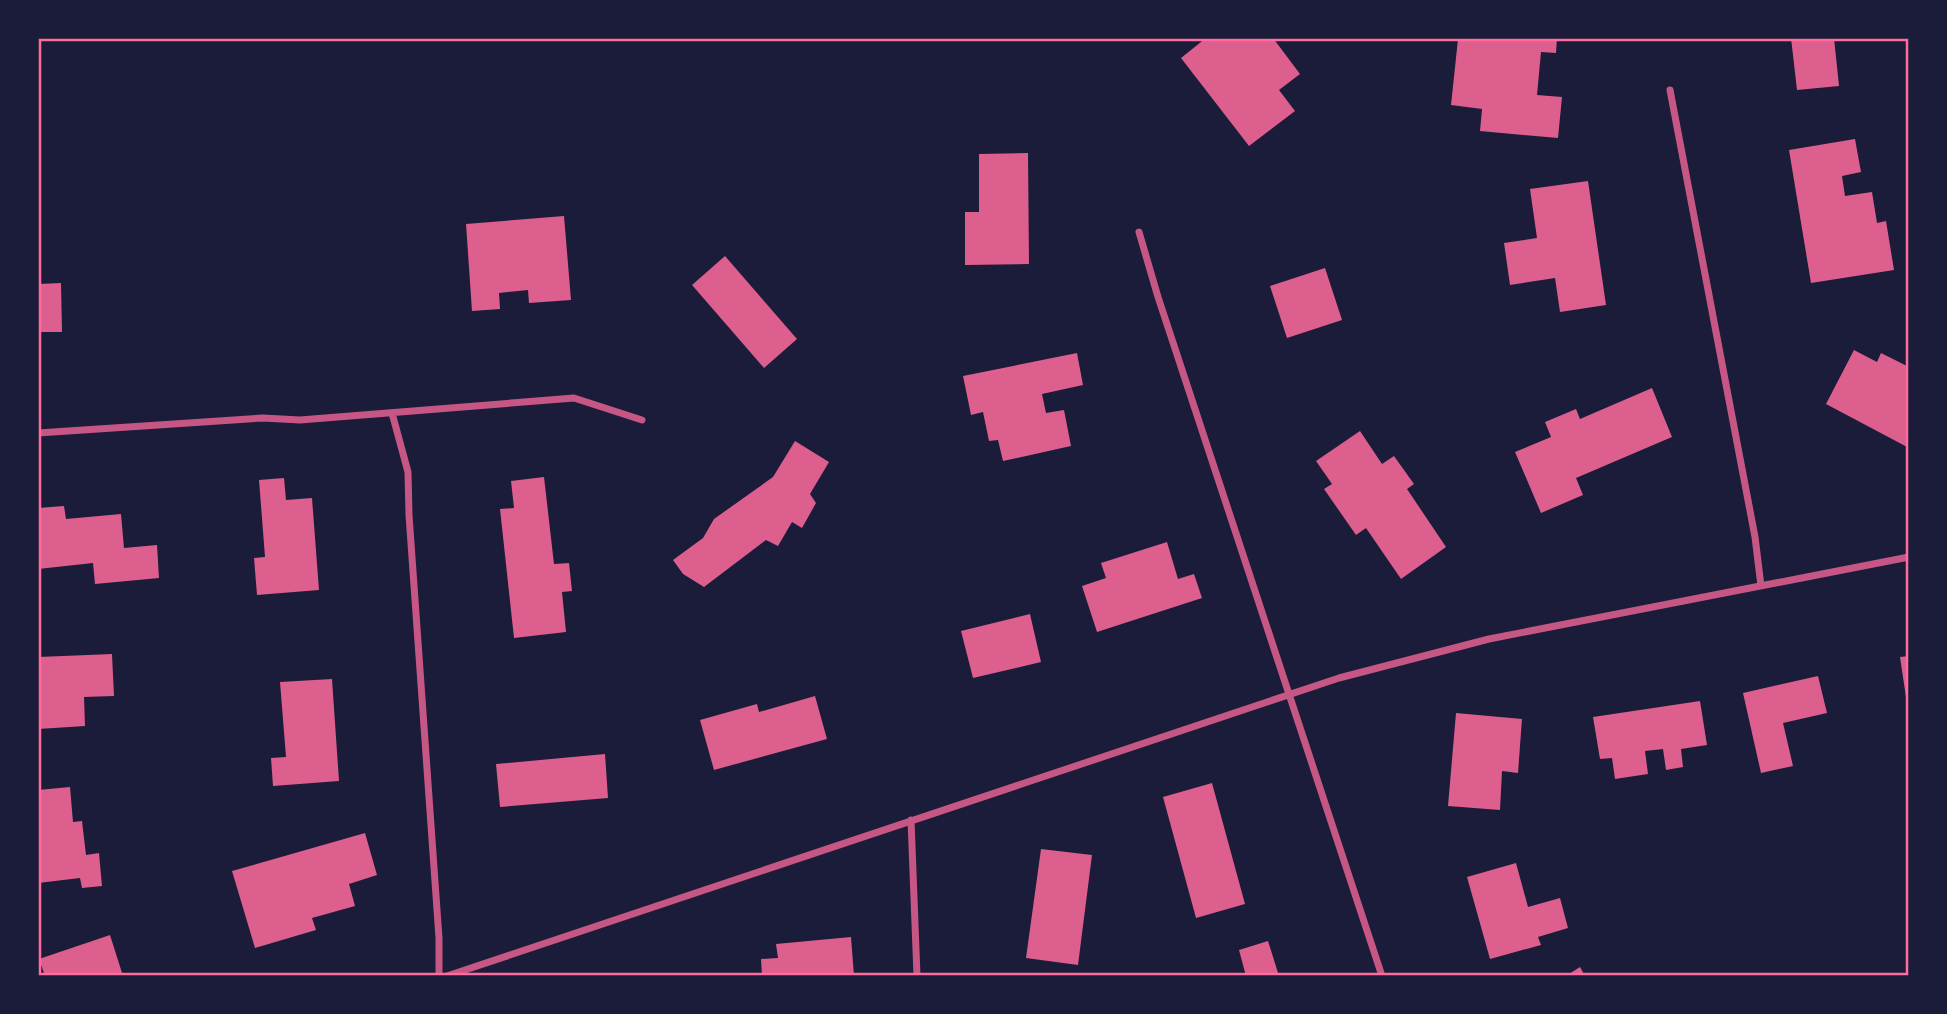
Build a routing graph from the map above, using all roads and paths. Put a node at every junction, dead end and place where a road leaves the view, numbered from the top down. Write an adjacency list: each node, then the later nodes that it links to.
1 (1670, 90): 7 (street)
2 (1139, 232): 8 (street)
3 (392, 413): 4 (street); 5 (street); 10 (street)
4 (642, 420)
5 (38, 433)
6 (1909, 557): 7 (street)
7 (1761, 586): 8 (street)
8 (1289, 695): 9 (street); 13 (street)
9 (911, 820): 11 (street); 12 (street)
10 (439, 975)
11 (447, 975)
12 (917, 975)
13 (1382, 975)

